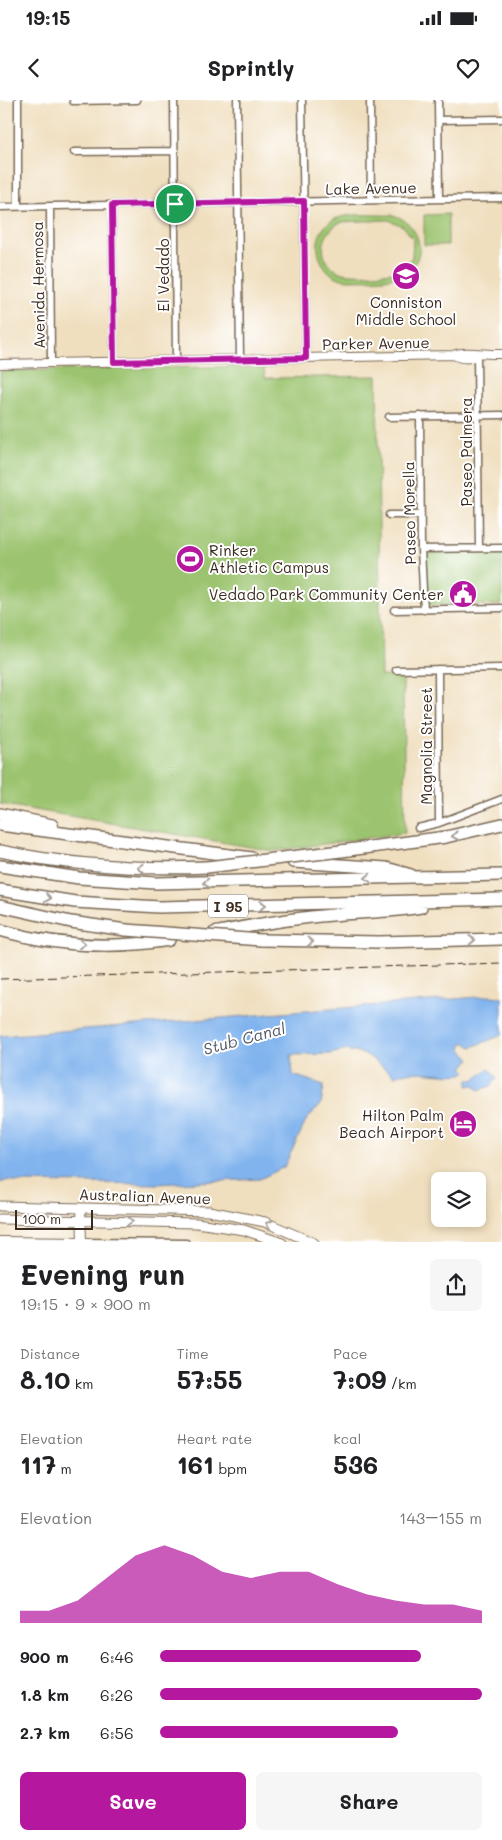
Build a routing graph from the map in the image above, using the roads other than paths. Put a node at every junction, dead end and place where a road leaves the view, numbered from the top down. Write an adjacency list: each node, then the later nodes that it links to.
1 (18, 100): 21 (street)
2 (137, 100): 8 (street)
3 (174, 100): 11 (street, El Vedado)
4 (237, 100): 17 (street)
5 (302, 100): 16 (street)
6 (370, 100): 15 (street)
7 (438, 100): 10 (street)
8 (73, 101)
9 (502, 119): 10 (street)
10 (438, 120): 14 (street)
11 (175, 151): 12 (street); 18 (street, El Vedado)
12 (74, 152)
13 (502, 198): 14 (street, Lake Avenue)
14 (439, 199): 15 (street, Lake Avenue)
15 (371, 200): 16 (street, Lake Avenue)
16 (304, 201): 17 (street, Lake Avenue); 25 (street)
17 (238, 202): 18 (street, Lake Avenue); 26 (street)
18 (175, 204): 19 (street, Lake Avenue); 27 (street, El Vedado)
19 (112, 205): 22 (street, Lake Avenue); 28 (street)
20 (0, 206): 21 (street, Lake Avenue)
21 (18, 206): 22 (street, Lake Avenue)
22 (50, 206): 29 (street, Avenida Hermosa)
23 (502, 354): 24 (street, Parker Avenue)
24 (478, 355): 25 (street, Parker Avenue); 31 (street, Paseo Palmera)
25 (306, 358): 26 (street, Parker Avenue)
26 (240, 360): 27 (street, Parker Avenue)
27 (176, 361): 28 (street, Parker Avenue)
28 (114, 362): 29 (street, Parker Avenue)
29 (51, 363): 30 (street, Parker Avenue)
30 (0, 364)
31 (478, 415): 32 (street); 33 (street); 37 (street, Paseo Palmera)
32 (502, 415)
33 (420, 416): 34 (street); 36 (street, Paseo Morella)
34 (388, 417)
35 (390, 515): 36 (street)
36 (421, 515): 39 (street, Paseo Morella)
37 (479, 548): 38 (street); 39 (street)
38 (502, 548)
39 (421, 549): 42 (street, Paseo Morella)
40 (502, 608): 42 (street)
41 (394, 610): 42 (street)
42 (424, 610)
43 (502, 668): 44 (street)
44 (438, 669): 45 (street); 48 (street, Magnolia Street)
45 (396, 670)
46 (502, 799): 48 (street)
47 (0, 814): 52 (highway)
48 (439, 823): 51 (street)
49 (502, 824): 53 (highway, one-way to 53, bridge)
50 (0, 825): 52 (highway)
51 (418, 828)
52 (115, 840): 54 (highway)
53 (0, 851)
54 (252, 858)
55 (293, 862): 58 (highway)
56 (0, 866): 58 (highway, I 95, one-way to 56)
57 (502, 875): 58 (highway, I 95)
58 (417, 877)
59 (0, 890): 61 (highway, I 95, one-way to 61)
60 (502, 899): 61 (highway, I 95)
61 (457, 900): 64 (highway)
62 (0, 906): 65 (highway, one-way to 65, bridge)
63 (0, 930): 66 (highway, one-way to 66)
64 (214, 933)
65 (502, 939)
66 (169, 940)
67 (0, 1206): 68 (main road, Australian Avenue)
68 (81, 1208): 70 (street); 75 (main road, Australian Avenue, one-way to 68)
69 (0, 1220): 70 (main road, Australian Avenue)
70 (82, 1221): 72 (street); 74 (main road, Australian Avenue, one-way to 74)
71 (0, 1241): 72 (street)
72 (82, 1242): 73 (street)
73 (186, 1242)
74 (282, 1242)
75 (314, 1242)

